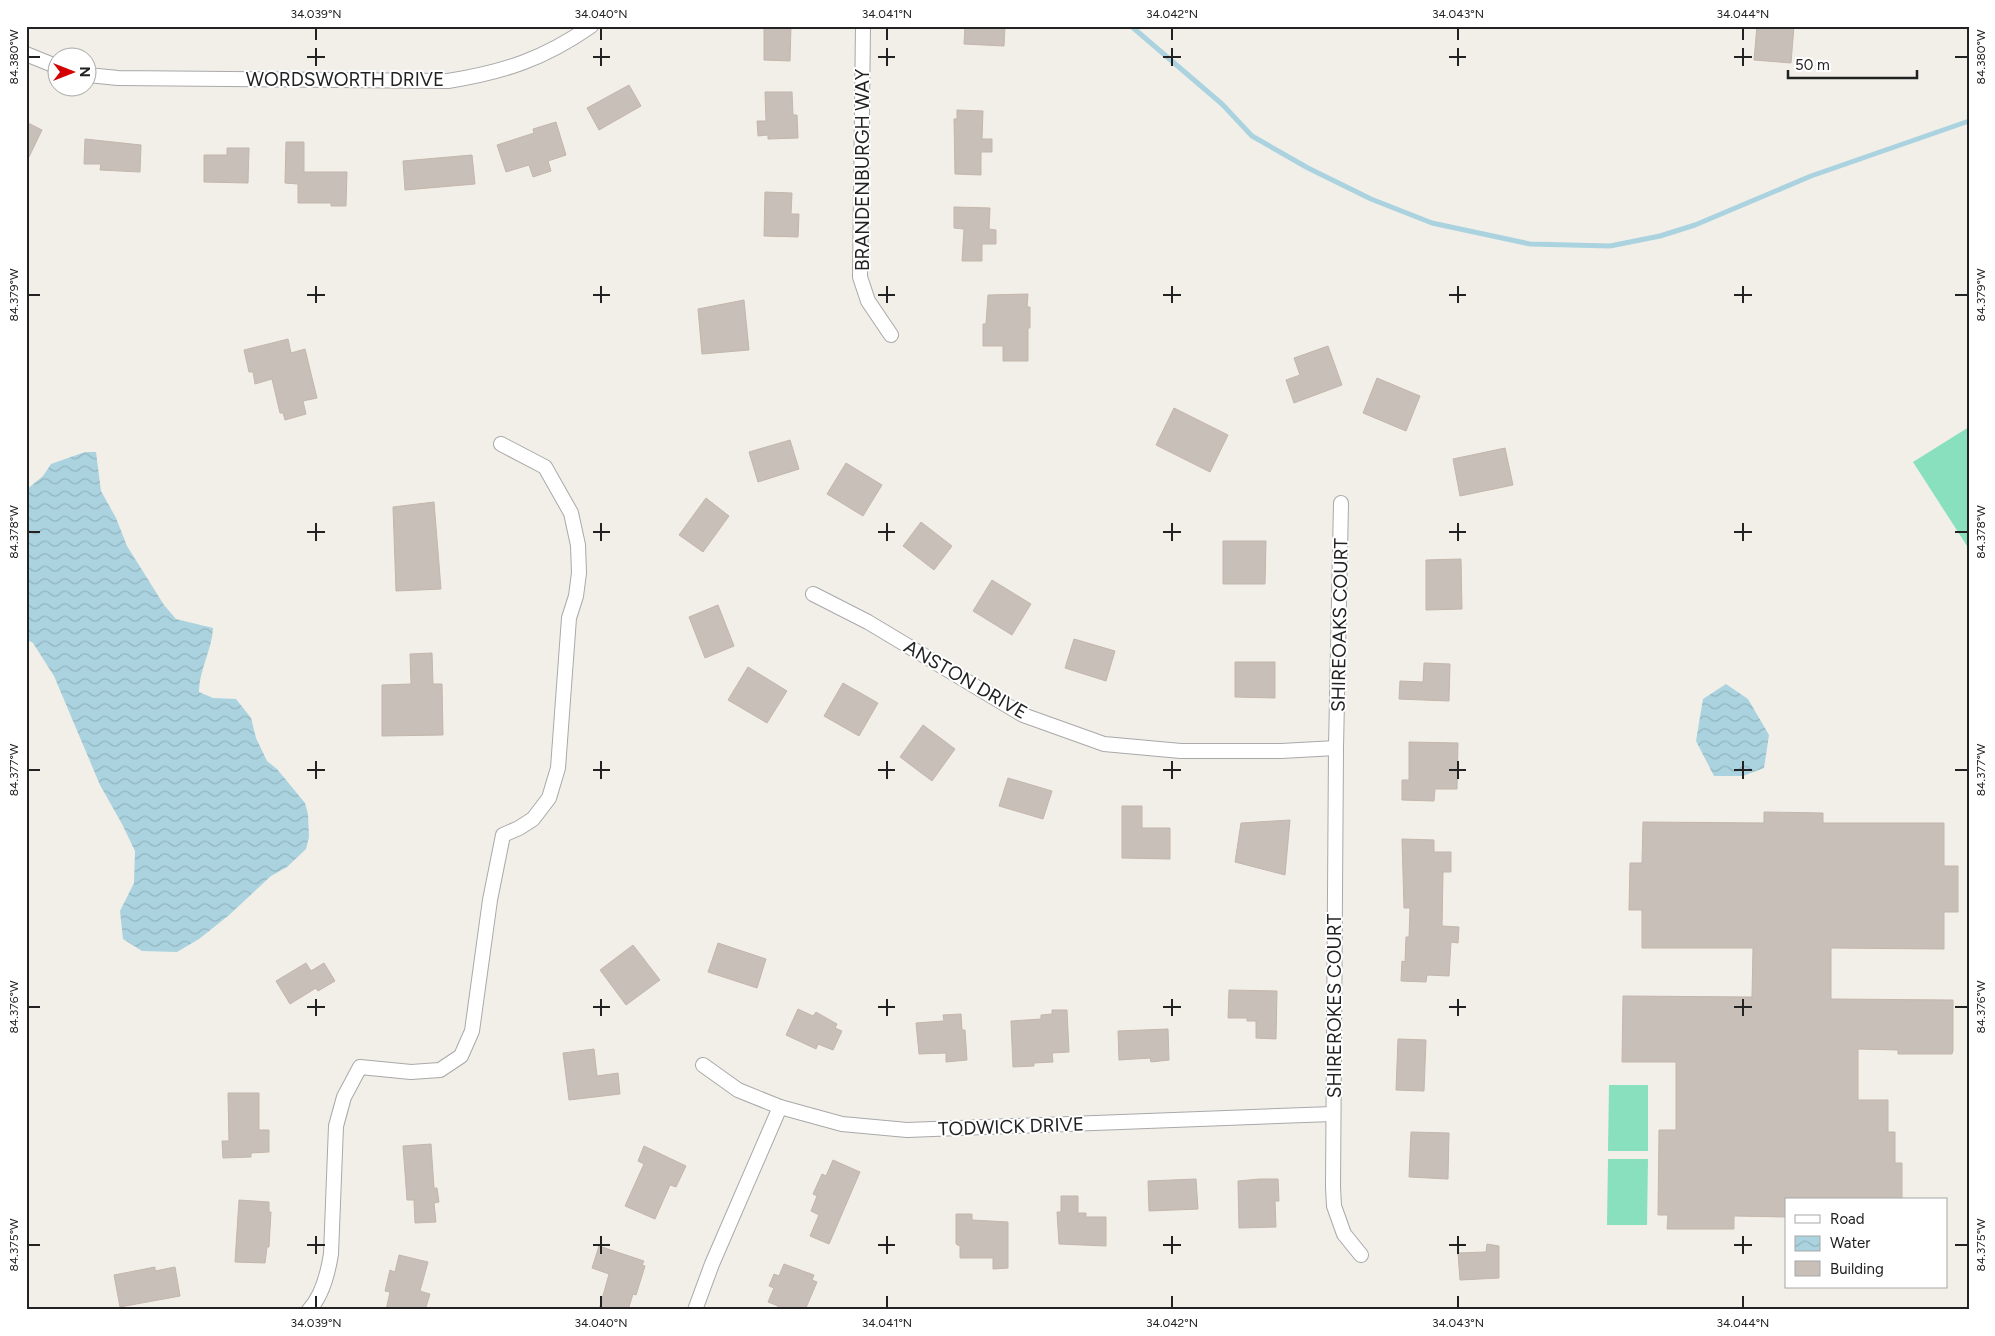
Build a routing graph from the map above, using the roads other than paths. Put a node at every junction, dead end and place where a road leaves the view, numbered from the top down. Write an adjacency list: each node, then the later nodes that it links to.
1 (590, 26): 5 (street, WORDSWORTH DRIVE)
2 (863, 26): 6 (street, BRANDENBURGH WAY)
3 (26, 54): 4 (street)
4 (48, 63)
5 (98, 75)
6 (891, 335)
7 (501, 444): 15 (street)
8 (1341, 502): 10 (street, SHIREOAKS COURT)
9 (813, 594): 10 (street, ANSTON DRIVE)
10 (1336, 748): 13 (street, SHIREROKES COURT)
11 (703, 1065): 12 (street, TODWICK DRIVE)
12 (780, 1107): 13 (street, TODWICK DRIVE); 16 (street)
13 (1333, 1114): 14 (street, SHIREROKES COURT)
14 (1361, 1255)
15 (309, 1310)
16 (695, 1310)

